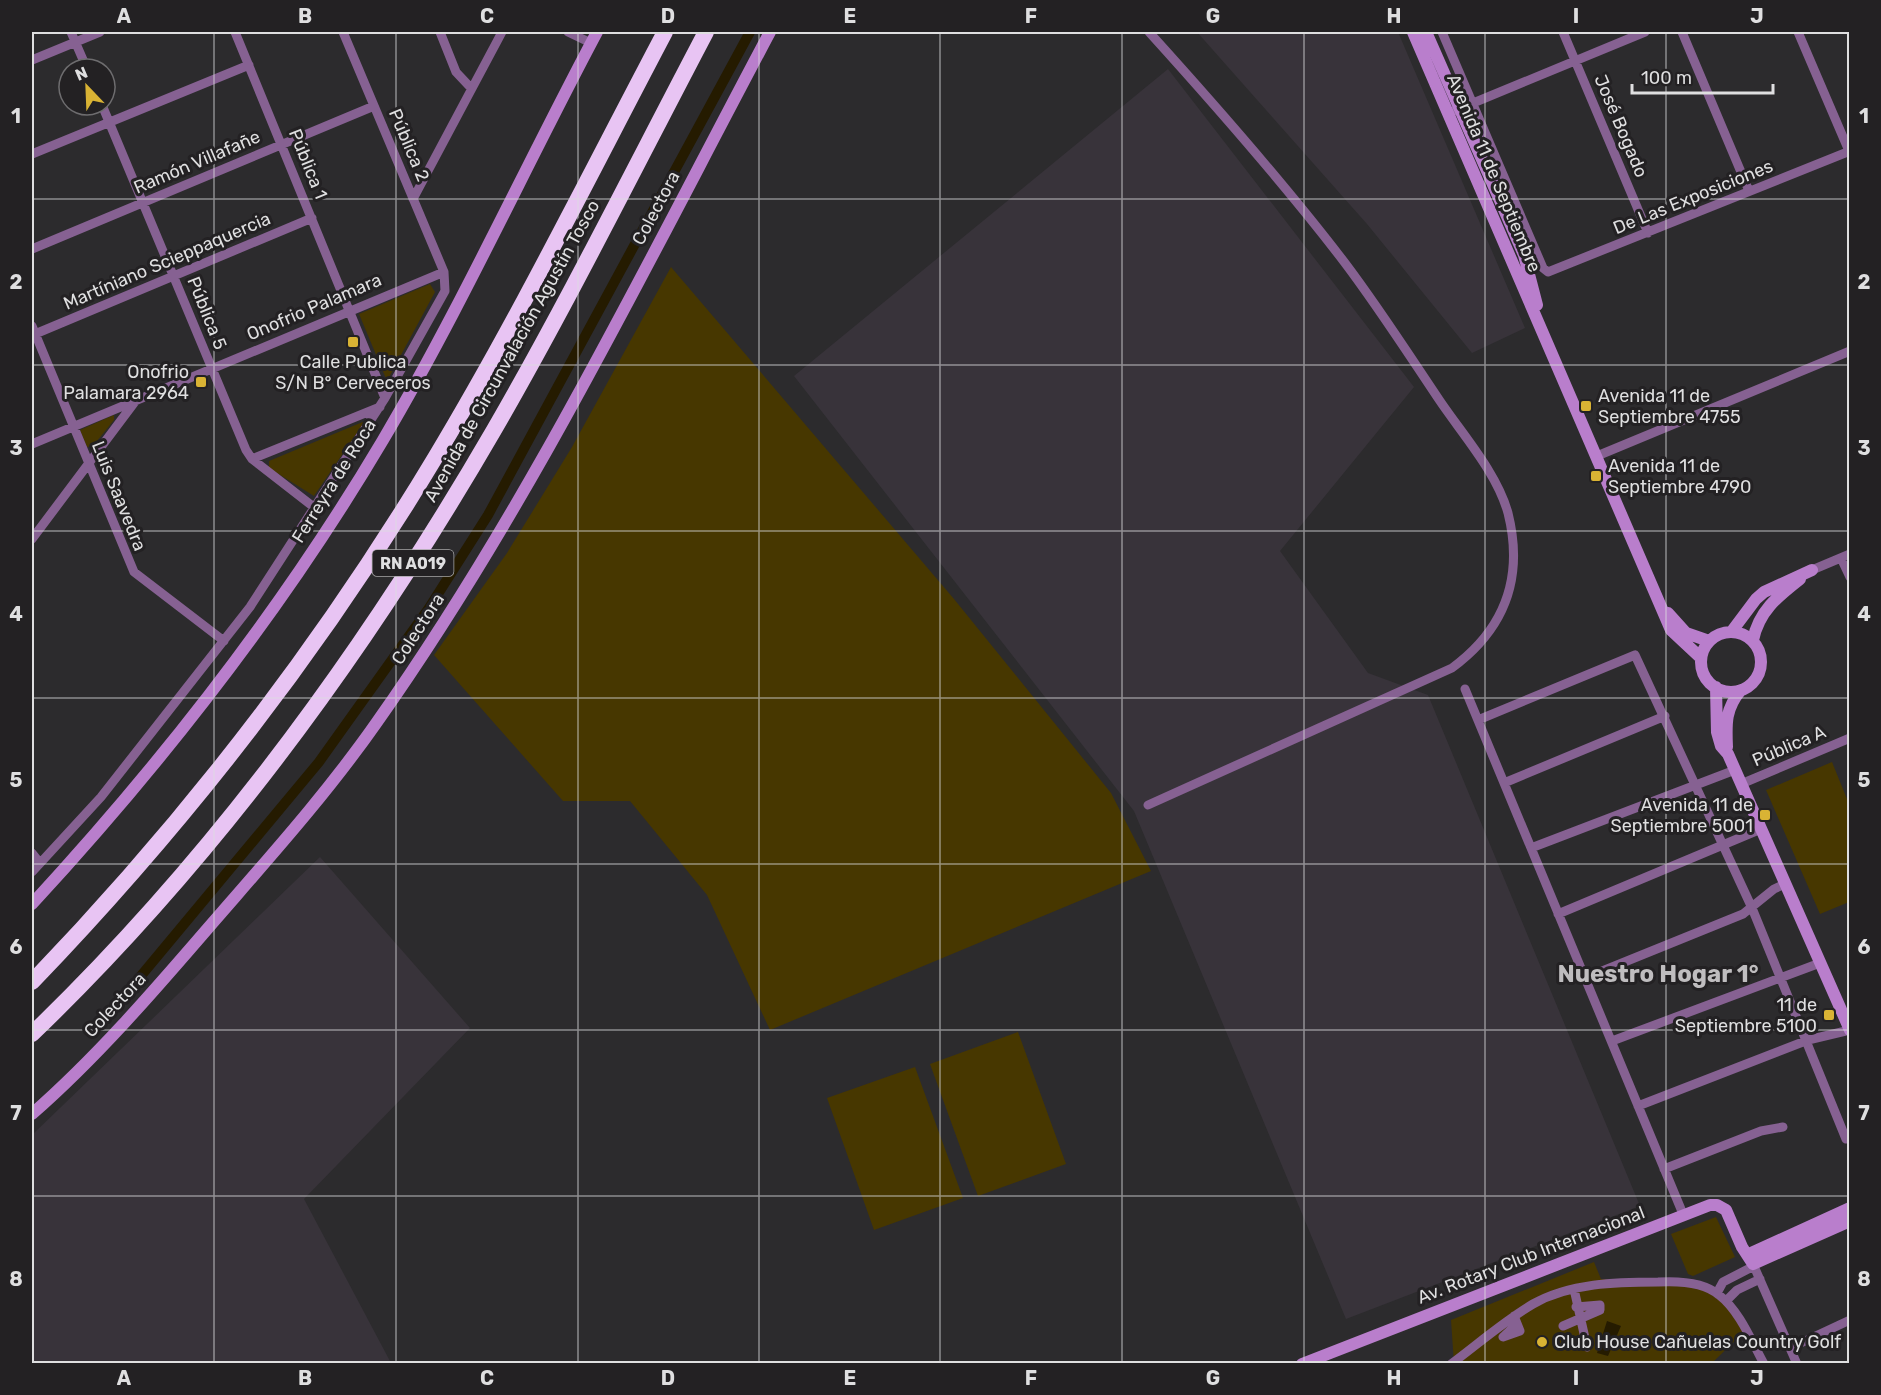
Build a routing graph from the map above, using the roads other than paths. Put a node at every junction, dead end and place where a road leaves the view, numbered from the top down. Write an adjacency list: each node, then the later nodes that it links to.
1 (71, 32): 20 (street)
2 (100, 32): 20 (street)
3 (235, 32): 25 (street, Pública 1)
4 (343, 32): 28 (street, Pública 2)
5 (440, 32): 26 (street)
6 (502, 32): 26 (street)
7 (568, 32): 21 (street)
8 (597, 32): 21 (main road, Ferreyra de Roca)
9 (665, 32): 91 (highway, Avenida de Circunvalación Agustín Tosco / RN A019)
10 (706, 32): 93 (highway, Avenida de Circunvalación Agustín Tosco / RN A019)
11 (770, 32): 97 (main road, Colectora)
12 (1149, 32): 77 (street)
13 (1413, 32): 29 (main road, Avenida 11 de Septiembre)
14 (1426, 32): 29 (main road, Avenida 11 de Septiembre)
15 (1442, 32): 27 (street)
16 (1563, 32): 24 (street, José Bogado)
17 (1645, 32): 24 (street)
18 (1682, 32): 35 (street)
19 (1798, 32): 33 (street)
20 (76, 42): 22 (street); 23 (street)
21 (591, 43): 85 (main road, Ferreyra de Roca)
22 (82, 57)
23 (32, 60)
24 (1575, 61): 27 (street); 39 (street, José Bogado)
25 (249, 65): 31 (street); 32 (street, Pública 1)
26 (471, 88): 36 (street)
27 (1472, 103): 29 (street); 39 (street, De Las Exposiciones)
28 (374, 106): 32 (street, Ramón Villafañe); 36 (street, Pública 2)
29 (1454, 111): 44 (main road, Avenida 11 de Septiembre); 44 (main road, Avenida 11 de Septiembre)
30 (108, 117): 31 (street, Pública 5)
31 (110, 122): 34 (street); 37 (street, Pública 5)
32 (282, 144): 37 (street, Ramón Villafañe); 38 (street, Pública 1)
33 (1849, 151): 35 (street, De Las Exposiciones)
34 (32, 154)
35 (1749, 192): 39 (street, De Las Exposiciones)
36 (413, 199): 41 (street, Pública 2)
37 (144, 202): 40 (street, Ramón Villafañe); 42 (street, Pública 5)
38 (312, 218): 42 (street, Martíniano Scieppaquercia); 43 (street, Pública 1)
39 (1648, 233)
40 (32, 249)
41 (444, 272): 43 (street, Onofrio Palamara); 49 (street)
42 (175, 276): 45 (street, Martíniano Scieppaquercia); 47 (street, Pública 5)
43 (349, 310): 47 (street, Onofrio Palamara); 49 (street, Pública 1)
44 (1542, 329): 52 (main road, Avenida 11 de Septiembre)
45 (33, 330): 50 (street, Luis Saavedra)
46 (1850, 351): 52 (street)
47 (212, 368): 48 (street, Onofrio Palamara); 53 (street, Pública 5)
48 (135, 401): 50 (street, Onofrio Palamara); 54 (street)
49 (383, 403): 53 (street); 55 (street)
50 (73, 427): 51 (street, Onofrio Palamara); 54 (street, Luis Saavedra)
51 (32, 444)
52 (1597, 456): 60 (main road, Avenida 11 de Septiembre)
53 (252, 459): 55 (street, Pública 5)
54 (88, 464): 56 (street); 64 (street, Luis Saavedra)
55 (315, 508): 64 (street)
56 (32, 539)
57 (1845, 556): 58 (street); 59 (street)
58 (1812, 570): 61 (main road); 63 (main road)
59 (1850, 578)
60 (1659, 599): 62 (main road); 65 (main road)
61 (1732, 631): 62 (main road); 63 (main road)
62 (1709, 640): 65 (main road)
63 (1753, 640): 68 (main road)
64 (224, 641): 82 (street)
65 (1701, 658): 66 (main road)
66 (1716, 687): 68 (main road); 72 (main road)
67 (1465, 689): 70 (street)
68 (1741, 690): 72 (main road)
69 (1665, 716): 70 (street); 74 (street); 76 (street)
70 (1478, 720): 74 (street)
71 (1850, 738): 75 (street, Pública A)
72 (1728, 754): 73 (main road)
73 (1735, 770): 75 (main road); 76 (street)
74 (1504, 783): 80 (street)
75 (1741, 784): 78 (main road)
76 (1696, 785): 79 (street); 80 (street)
77 (1148, 805)
78 (1761, 830): 79 (street); 84 (main road)
79 (1723, 847): 86 (street); 87 (street)
80 (1531, 848): 87 (street)
81 (32, 853): 82 (street)
82 (40, 864): 83 (street)
83 (32, 872)
84 (1785, 884): 86 (street); 88 (main road)
85 (32, 904)
86 (1752, 908): 89 (street); 90 (street)
87 (1558, 914): 90 (street)
88 (1820, 963): 89 (street); 92 (main road)
89 (1780, 976): 94 (street); 95 (street)
90 (1585, 978): 95 (street)
91 (32, 982)
92 (1850, 1030): 94 (street)
93 (32, 1034)
94 (1808, 1040): 96 (street); 99 (street)
95 (1611, 1041): 96 (street)
96 (1638, 1106): 100 (street)
97 (32, 1114)
98 (1783, 1127): 100 (street)
99 (1846, 1139)
100 (1664, 1169): 102 (street)
101 (1850, 1208): 104 (main road)
102 (1683, 1214): 104 (main road, Av. Rotary Club Internacional); 115 (main road, Av. Rotary Club Internacional)
103 (1850, 1221): 104 (main road)
104 (1752, 1261): 105 (street); 107 (street)
105 (1760, 1280): 108 (street); 114 (street)
106 (1574, 1289): 107 (street); 109 (street); 116 (street)
107 (1717, 1293): 108 (street)
108 (1726, 1301): 117 (street)
109 (1576, 1306): 110 (street); 110 (street)
110 (1579, 1318): 112 (street); 113 (street)
111 (1850, 1320): 114 (street)
112 (1563, 1326)
113 (1587, 1347)
114 (1790, 1348): 118 (street)
115 (1302, 1364)
116 (1451, 1364)
117 (1764, 1364)
118 (1797, 1364)

